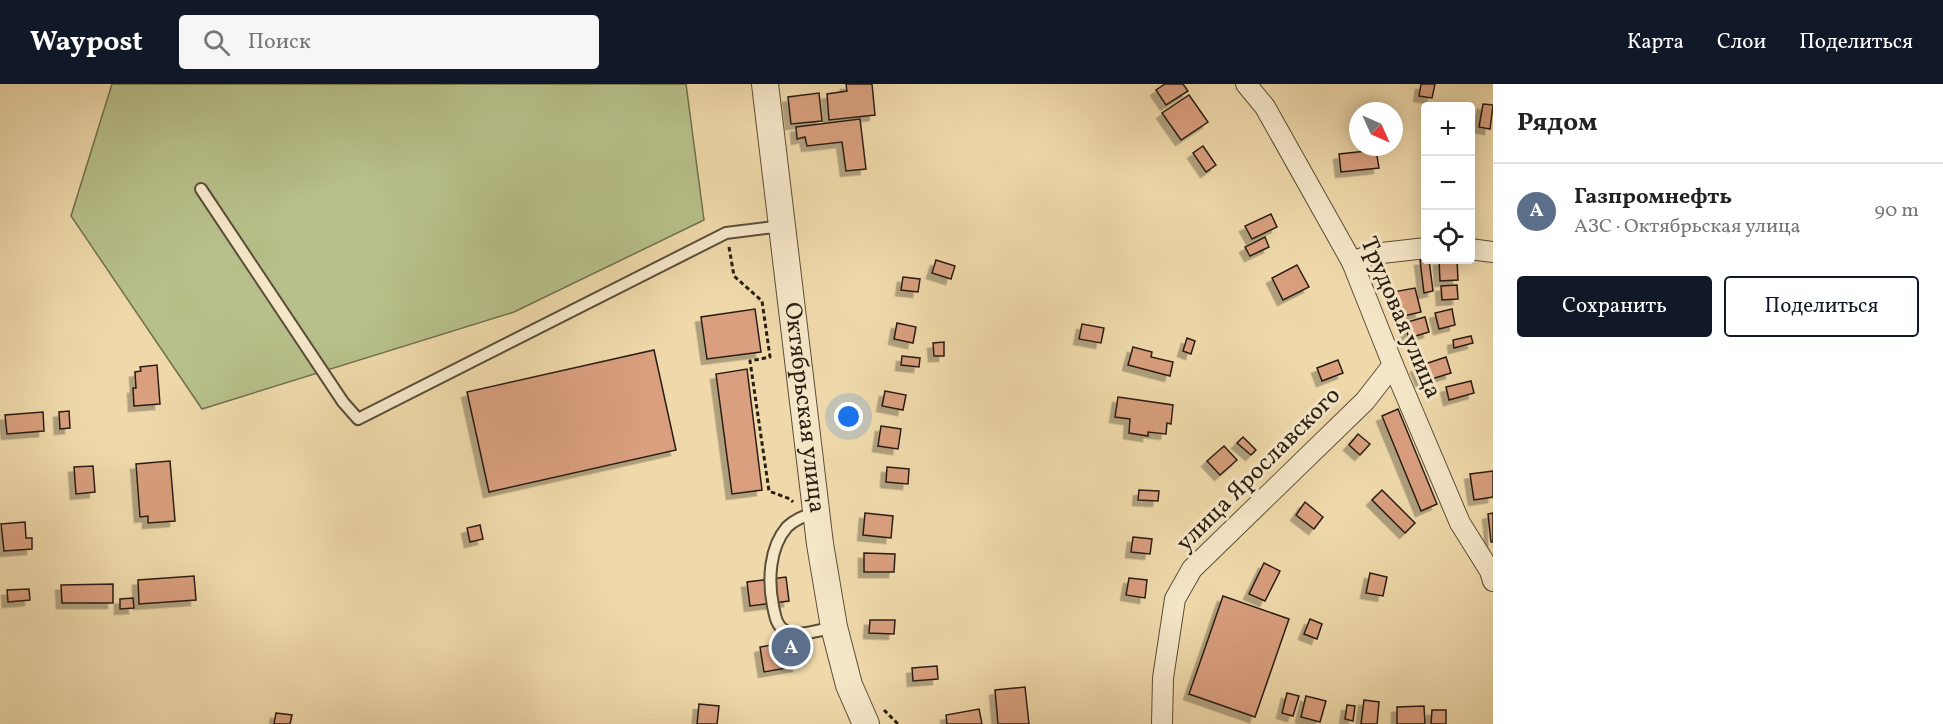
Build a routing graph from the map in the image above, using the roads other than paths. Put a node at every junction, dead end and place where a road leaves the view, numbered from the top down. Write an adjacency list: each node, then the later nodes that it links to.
1 (765, 84): 4 (street, Октябрьская улица)
2 (1246, 84): 8 (street, Трудовая улица)
3 (201, 189): 4 (lane)
4 (783, 226): 10 (street, Октябрьская улица)
5 (1421, 248): 8 (street)
6 (1475, 250): 7 (street)
7 (1493, 252)
8 (1352, 262): 9 (street, Трудовая улица)
9 (1393, 365): 11 (street, Трудовая улица); 14 (street, улица Ярославского)
10 (810, 514): 12 (street, Октябрьская улица); 12 (lane)
11 (1493, 580)
12 (834, 627): 13 (street, Октябрьская улица)
13 (866, 724)
14 (1162, 724)

